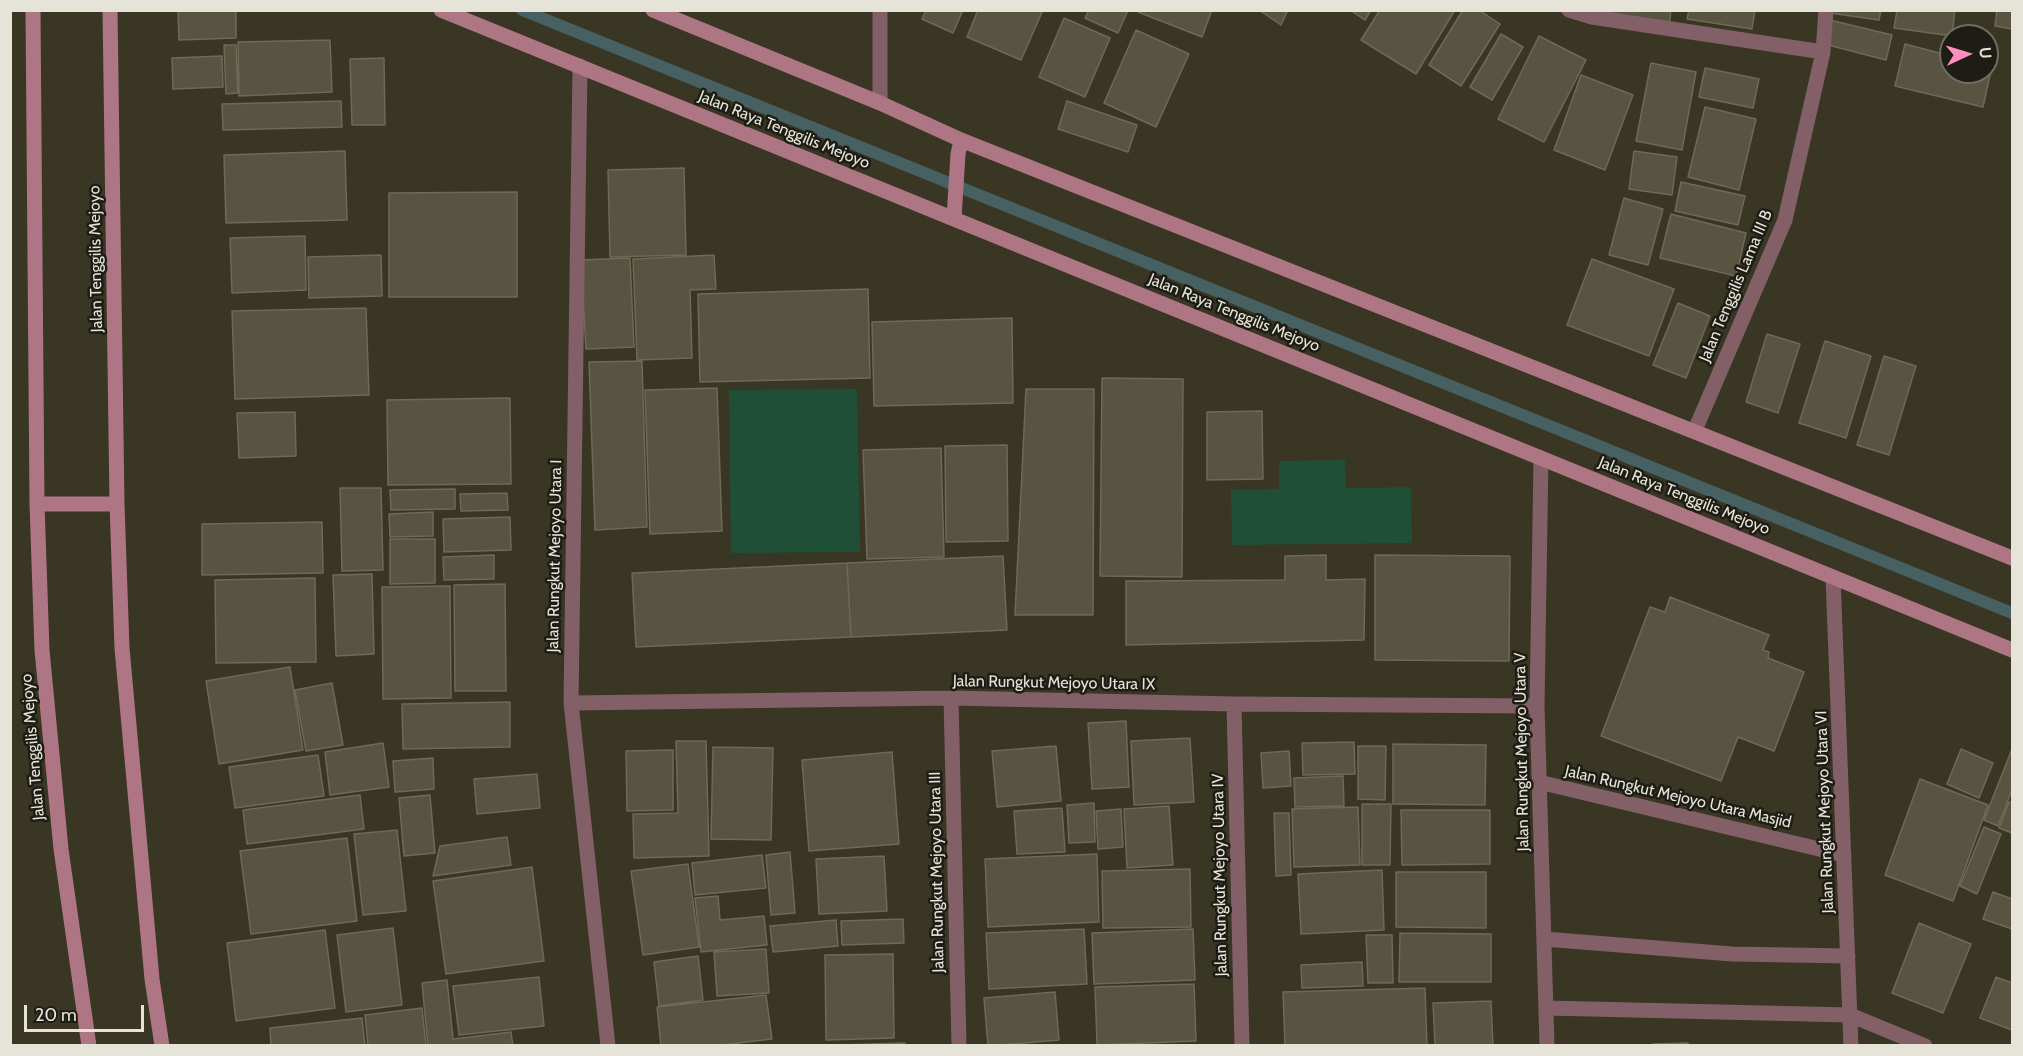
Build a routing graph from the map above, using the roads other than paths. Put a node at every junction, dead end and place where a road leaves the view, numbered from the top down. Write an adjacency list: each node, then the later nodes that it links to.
1 (33, 10): 15 (street, Jalan Tenggilis Mejoyo)
2 (110, 10): 16 (street, Jalan Tenggilis Mejoyo)
3 (441, 10): 9 (street, Jalan Raya Tenggilis Mejoyo)
4 (653, 10): 10 (street)
5 (880, 10): 10 (street)
6 (1569, 10): 8 (street)
7 (1826, 10): 8 (street, Jalan Tenggilis Lama III B)
8 (1823, 52): 13 (street, Jalan Tenggilis Lama III B)
9 (580, 66): 12 (street, Jalan Raya Tenggilis Mejoyo); 21 (street, Jalan Rungkut Mejoyo Utara I)
10 (880, 103): 11 (street)
11 (960, 147): 12 (street); 13 (street)
12 (954, 211): 14 (street, Jalan Raya Tenggilis Mejoyo)
13 (1695, 430): 17 (street)
14 (1541, 458): 18 (street, Jalan Raya Tenggilis Mejoyo); 23 (street, Jalan Rungkut Mejoyo Utara V)
15 (37, 504): 16 (street); 30 (street, Jalan Tenggilis Mejoyo)
16 (117, 504): 31 (street, Jalan Tenggilis Mejoyo)
17 (2013, 558)
18 (1833, 577): 19 (street, Jalan Raya Tenggilis Mejoyo); 25 (street, Jalan Rungkut Mejoyo Utara VI)
19 (2013, 650)
20 (951, 698): 21 (street, Jalan Rungkut Mejoyo Utara IX); 22 (street, Jalan Rungkut Mejoyo Utara IX); 33 (street, Jalan Rungkut Mejoyo Utara III)
21 (571, 703): 32 (street, Jalan Rungkut Mejoyo Utara I)
22 (1234, 704): 23 (street, Jalan Rungkut Mejoyo Utara IX); 34 (street, Jalan Rungkut Mejoyo Utara IV)
23 (1537, 706): 24 (street, Jalan Rungkut Mejoyo Utara V)
24 (1539, 782): 25 (street, Jalan Rungkut Mejoyo Utara Masjid); 26 (street, Jalan Rungkut Mejoyo Utara V)
25 (1844, 855): 27 (street, Jalan Rungkut Mejoyo Utara VI)
26 (1544, 939): 27 (street); 28 (street, Jalan Rungkut Mejoyo Utara V)
27 (1848, 956): 29 (street, Jalan Rungkut Mejoyo Utara VI)
28 (1546, 1008): 29 (street); 35 (street, Jalan Rungkut Mejoyo Utara V)
29 (1850, 1015): 36 (street, Jalan Rungkut Mejoyo Utara VI); 37 (street)
30 (89, 1046)
31 (162, 1046)
32 (608, 1046)
33 (959, 1046)
34 (1242, 1046)
35 (1547, 1046)
36 (1851, 1046)
37 (1925, 1046)

